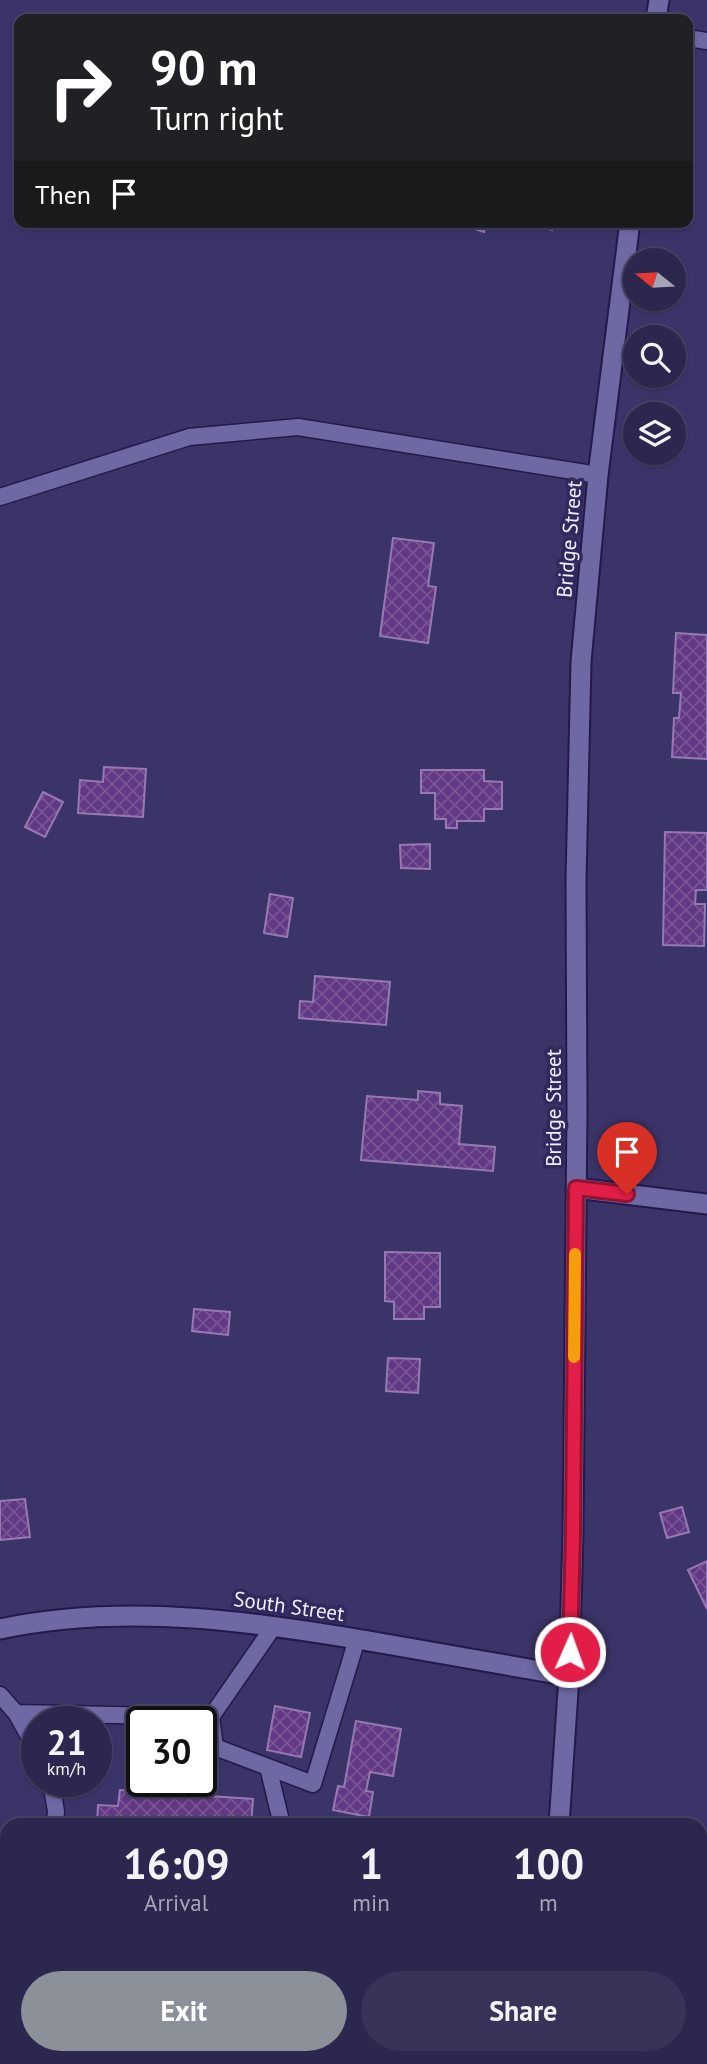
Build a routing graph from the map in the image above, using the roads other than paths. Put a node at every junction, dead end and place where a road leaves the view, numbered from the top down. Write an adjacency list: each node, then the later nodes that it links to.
1 (629, 228): 2 (street, Bridge Street)
2 (598, 475): 3 (lane); 4 (street, Bridge Street)
3 (0, 497)
4 (576, 1188): 5 (street); 9 (street, Bridge Street)
5 (707, 1203)
6 (274, 1626): 7 (street, South Street); 8 (street, South Street); 11 (lane)
7 (0, 1629)
8 (357, 1639): 9 (street, South Street); 16 (lane)
9 (569, 1676): 20 (street, Bridge Street)
10 (0, 1695): 12 (lane)
11 (217, 1708)
12 (16, 1713): 13 (lane); 14 (lane)
13 (126, 1715)
14 (21, 1722)
15 (217, 1748): 16 (lane)
16 (268, 1767): 19 (lane)
17 (54, 1797): 18 (lane)
18 (56, 1818)
19 (280, 1818)
20 (559, 1818)

